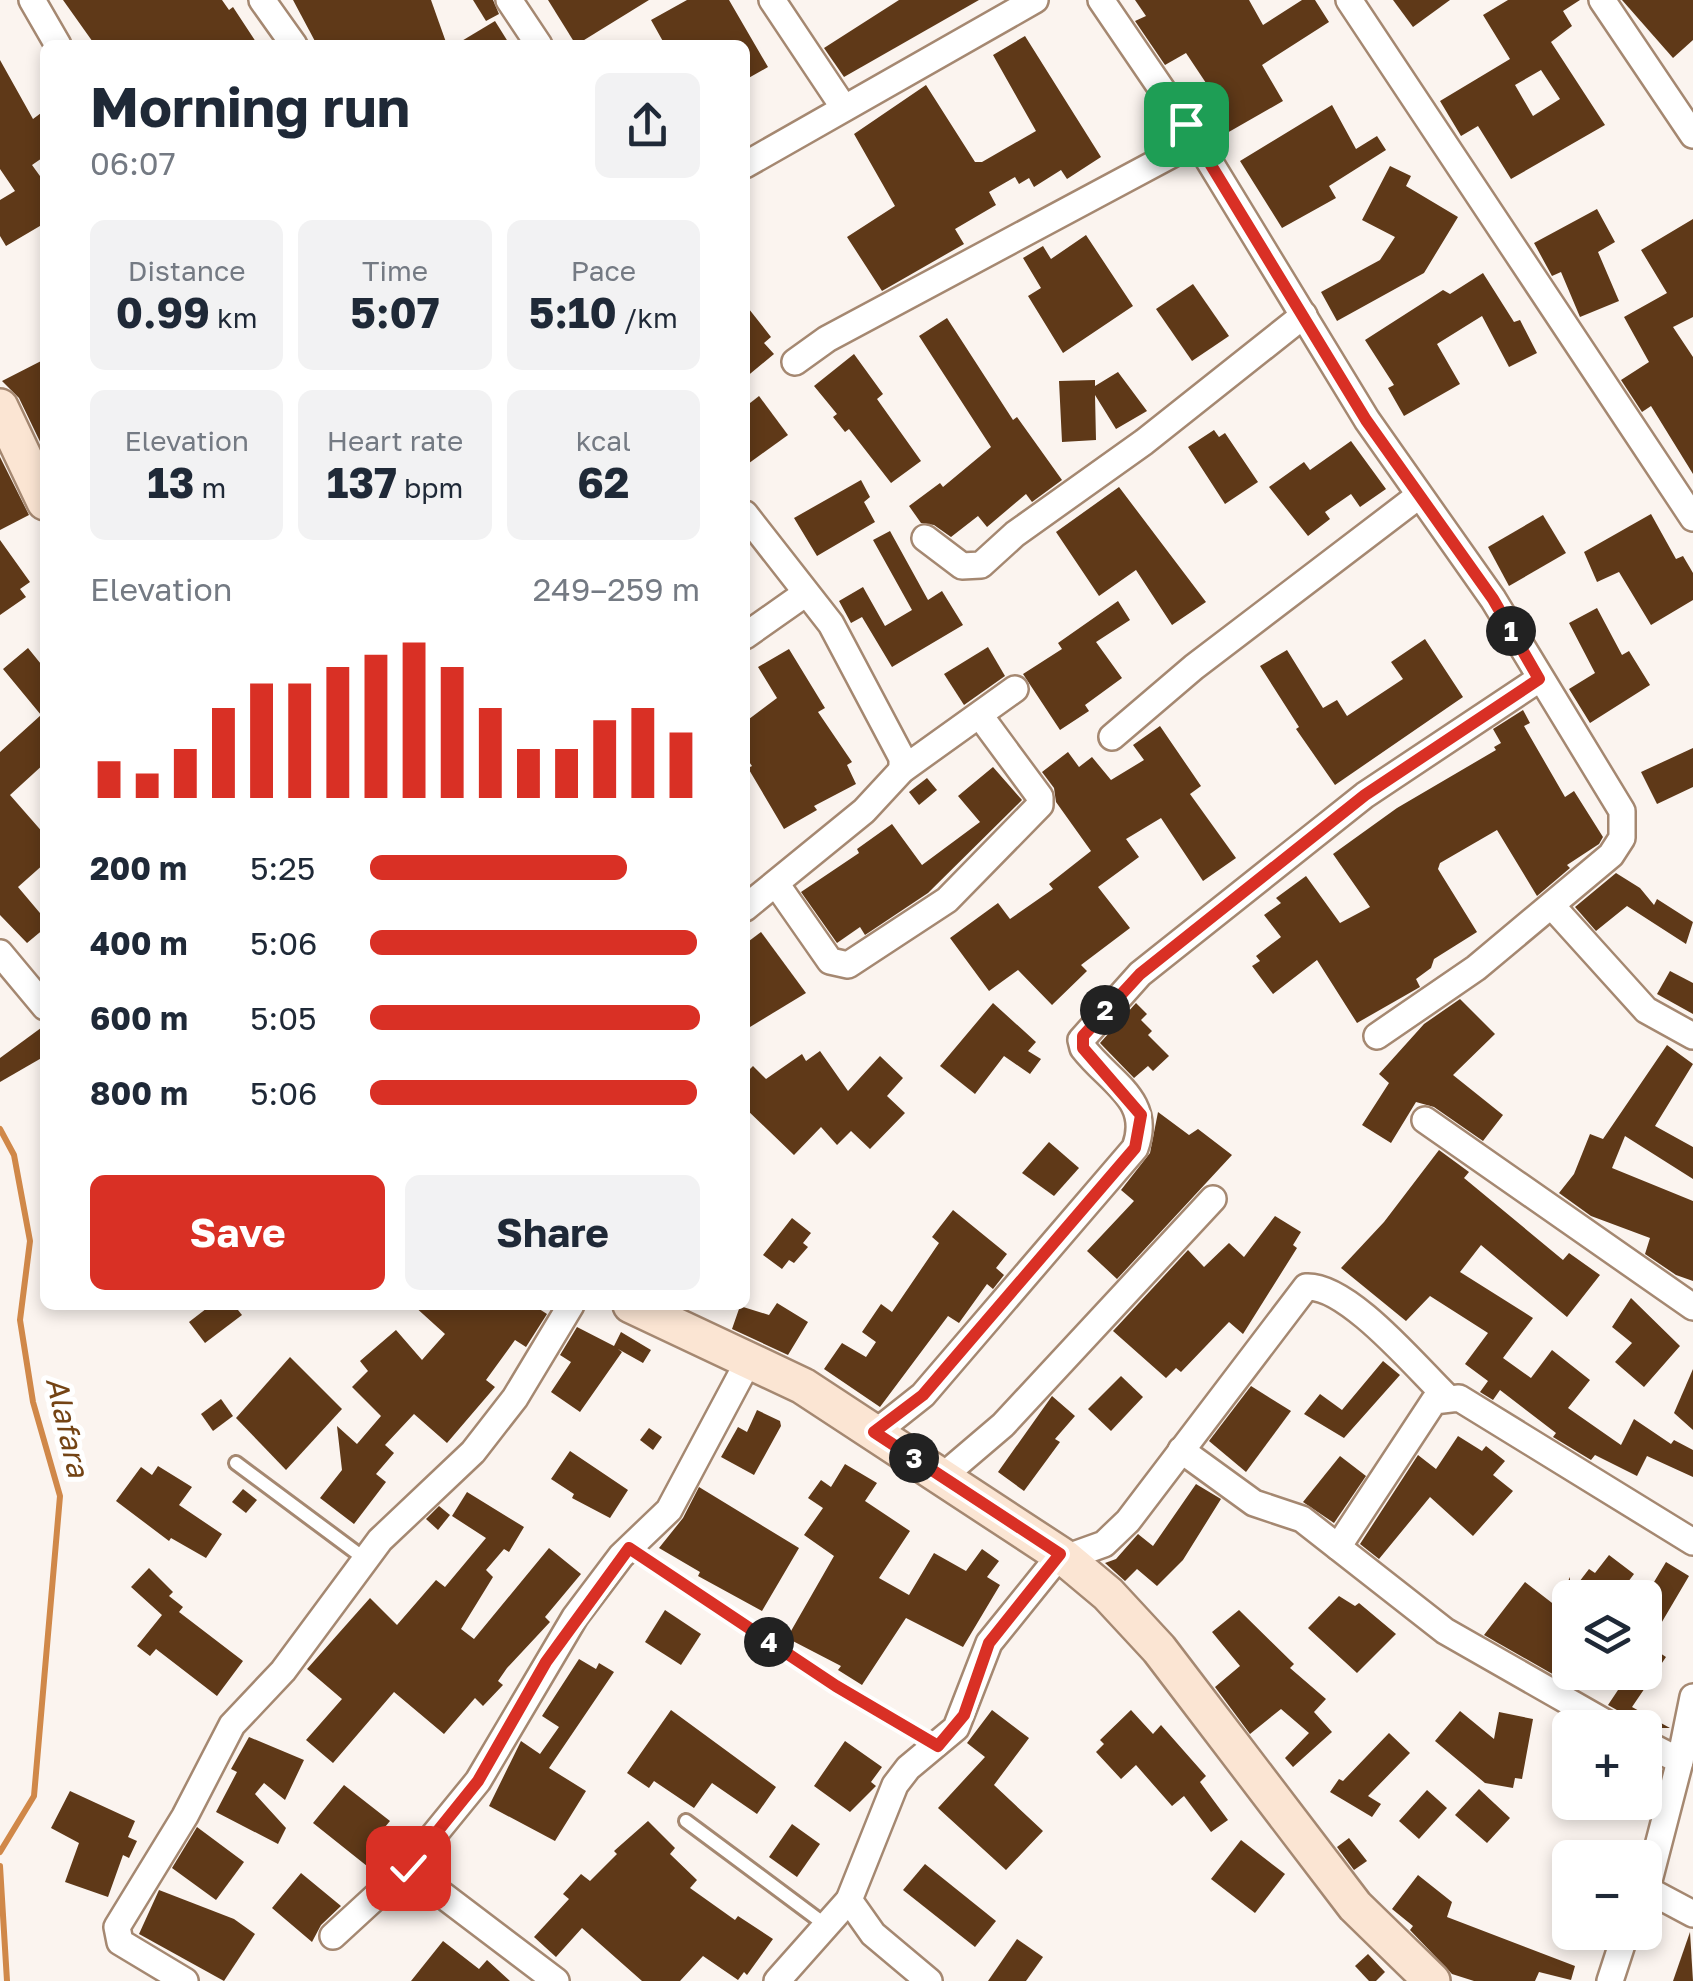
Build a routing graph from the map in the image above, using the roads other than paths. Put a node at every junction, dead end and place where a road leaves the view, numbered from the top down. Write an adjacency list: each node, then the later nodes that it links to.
1 (32, 0): 10 (street)
2 (262, 0): 11 (street)
3 (509, 0): 12 (street)
4 (772, 0): 13 (street)
5 (1036, 0): 9 (street)
6 (1101, 0): 15 (street)
7 (1348, 0): 22 (street)
8 (1602, 0): 14 (street)
9 (1008, 8): 13 (street)
10 (55, 40)
11 (290, 40)
12 (537, 40)
13 (844, 108): 16 (street)
14 (1693, 135)
15 (1197, 141): 17 (street); 18 (street)
16 (750, 162)
17 (1304, 315): 21 (street); 24 (street)
18 (795, 362)
19 (2, 417): 20 (street)
20 (40, 492)
21 (1417, 497): 27 (street); 30 (street)
22 (1693, 518)
23 (750, 520): 25 (street)
24 (925, 538)
25 (806, 593): 26 (street); 31 (street)
26 (750, 632)
27 (1539, 679): 34 (street); 46 (street)
28 (1015, 689): 29 (street)
29 (981, 717): 31 (street); 32 (street)
30 (1112, 737)
31 (902, 770): 32 (street)
32 (777, 885): 33 (street)
33 (750, 904)
34 (1552, 906): 37 (street); 38 (street)
35 (0, 953): 36 (street)
36 (40, 1000)
37 (1377, 1036)
38 (1693, 1036)
39 (1425, 1120): 41 (street)
40 (1213, 1199): 49 (street)
41 (1693, 1307)
42 (567, 1310): 54 (street)
43 (643, 1310): 44 (street)
44 (748, 1360): 46 (street); 52 (street)
45 (1446, 1396): 47 (street); 50 (street); 51 (street)
46 (874, 1432): 49 (street)
47 (1182, 1450): 51 (street); 53 (street)
48 (236, 1463): 54 (lane)
49 (942, 1477): 53 (street)
50 (1693, 1542)
51 (1338, 1547): 56 (street)
52 (629, 1548): 57 (lane); 62 (street)
53 (1062, 1556): 57 (street); 73 (street)
54 (365, 1559): 69 (street)
55 (1693, 1697): 59 (street)
56 (1583, 1710)
57 (938, 1746): 63 (street)
58 (1662, 1752): 59 (street)
59 (1680, 1761): 61 (street)
60 (686, 1821): 66 (lane)
61 (1657, 1840)
62 (408, 1868): 67 (street); 70 (street)
63 (849, 1900): 66 (street); 72 (street)
64 (1662, 1900): 65 (street)
65 (1693, 1914)
66 (827, 1926): 71 (street)
67 (334, 1936)
68 (1620, 1950): 74 (street)
69 (185, 1981)
70 (556, 1981)
71 (777, 1981)
72 (929, 1981)
73 (1432, 1981)
74 (1610, 1981)

